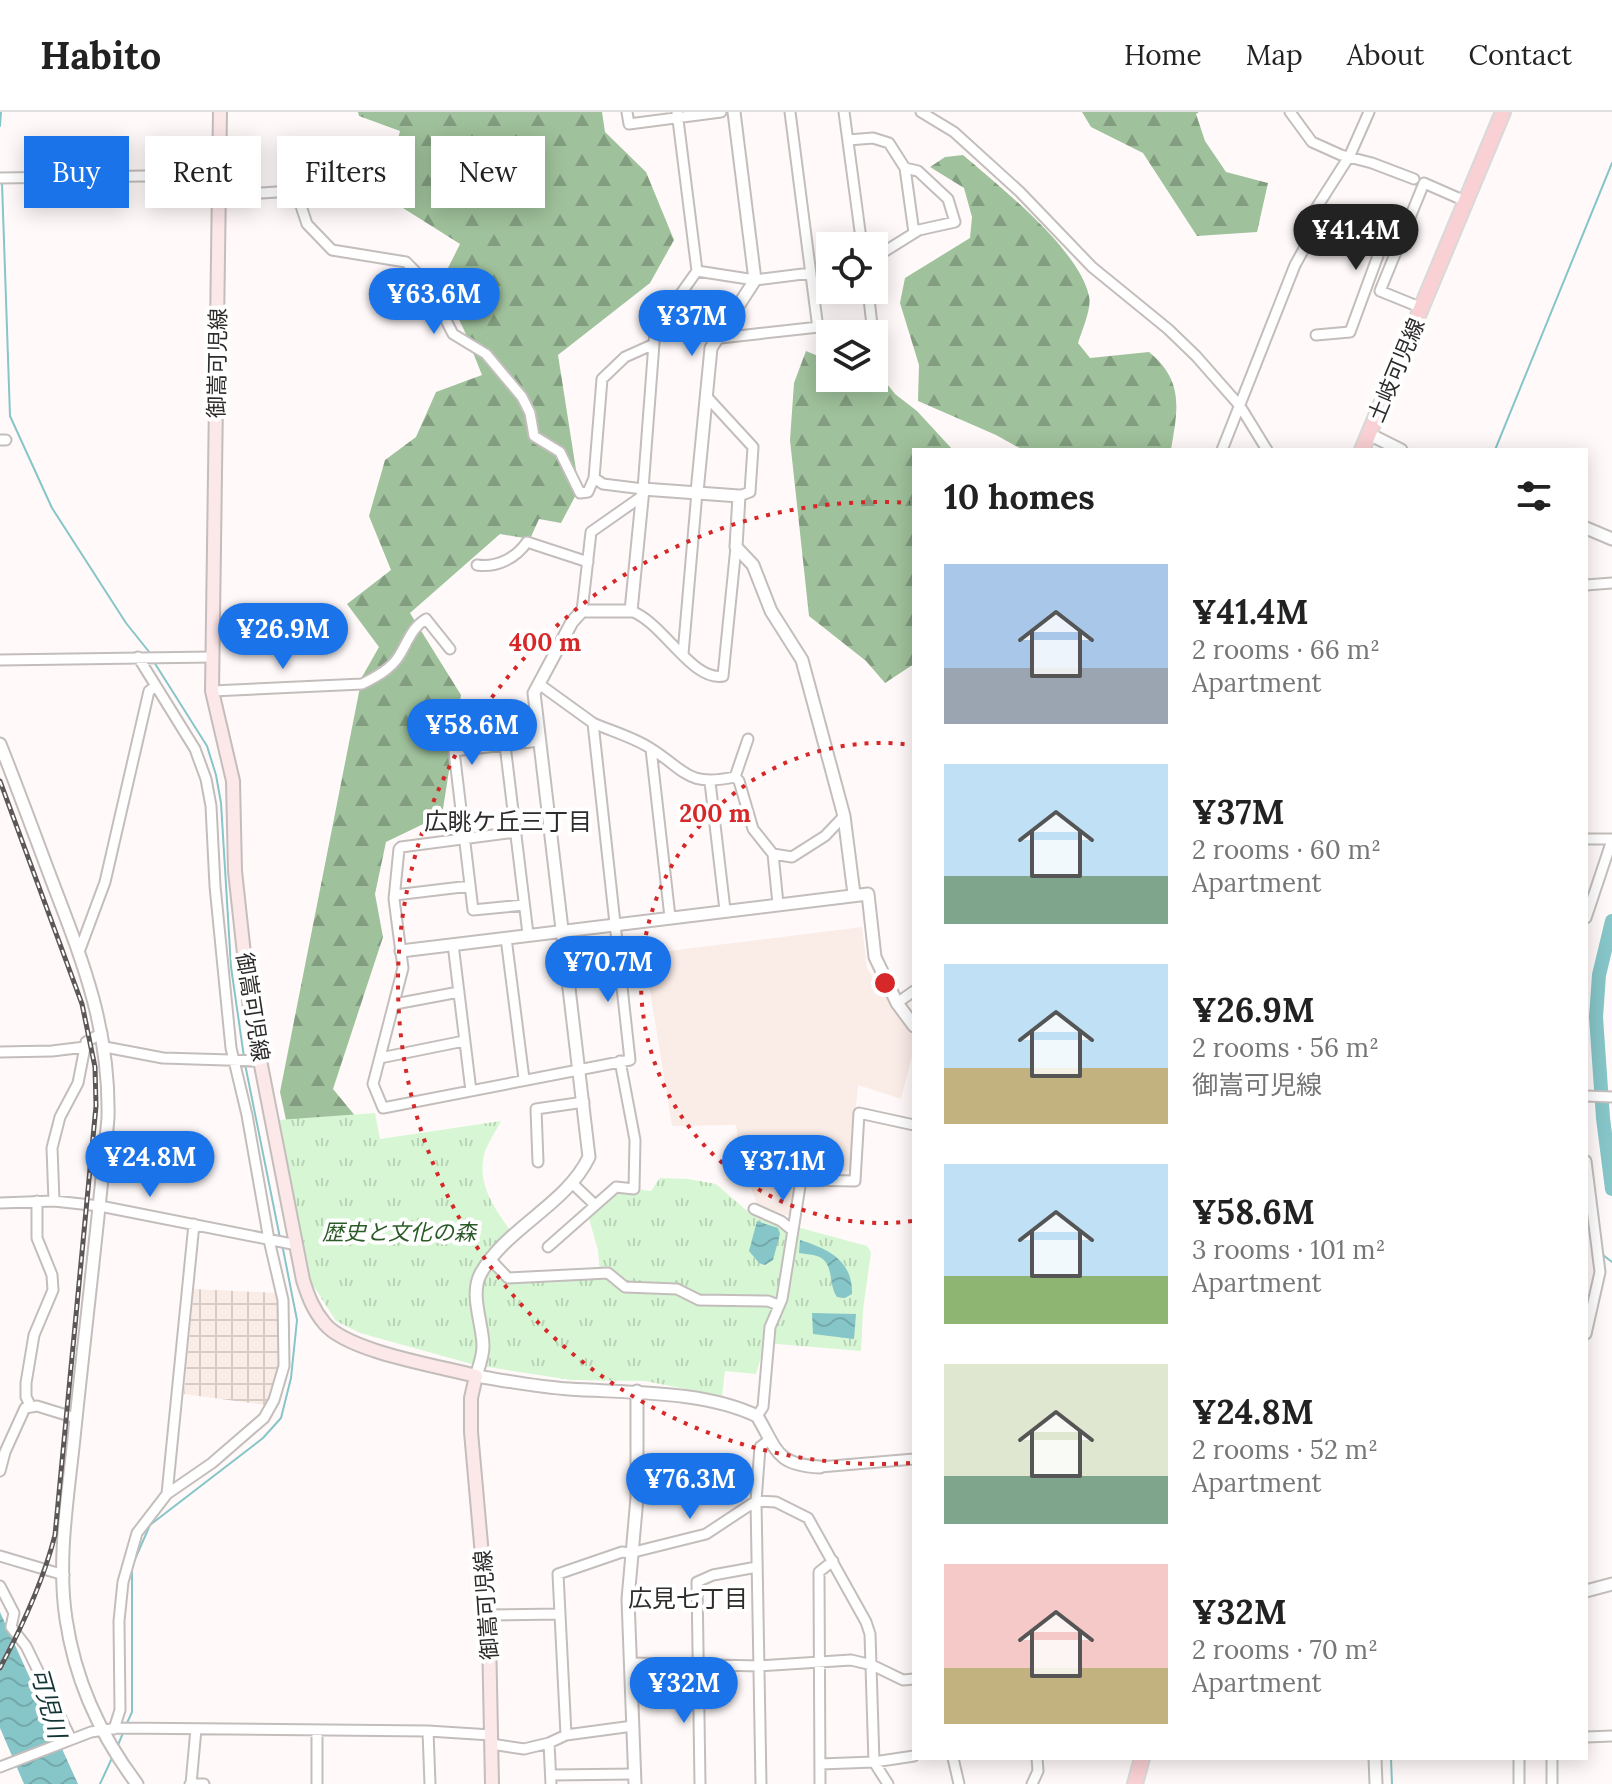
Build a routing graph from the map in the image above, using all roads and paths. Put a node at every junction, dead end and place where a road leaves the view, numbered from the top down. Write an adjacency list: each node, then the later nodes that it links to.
1 (220, 112): 12 (main road, 御嵩可児線)
2 (627, 112): 11 (street)
3 (721, 112): 11 (street)
4 (734, 112): 28 (street)
5 (790, 112): 27 (street)
6 (844, 112): 13 (street)
7 (921, 112): 36 (street)
8 (1290, 112): 14 (street)
9 (1369, 112): 14 (street)
10 (1503, 112): 20 (main road, 土岐可児線)
11 (677, 115): 26 (street)
12 (220, 136)
13 (848, 140): 15 (street); 23 (street)
14 (1349, 157): 17 (street); 22 (street)
15 (905, 168): 24 (street); 24 (street)
16 (5, 178): 18 (street)
17 (1414, 179)
18 (145, 180)
19 (261, 193): 43 (street)
20 (1465, 201): 29 (main road, 土岐可児線); 29 (street)
21 (219, 208): 59 (main road, 御嵩可児線)
22 (1311, 229): 32 (street); 36 (street)
23 (860, 232)
24 (914, 233): 25 (street)
25 (888, 249)
26 (697, 271): 28 (street); 34 (street)
27 (811, 273): 28 (street); 30 (street)
28 (755, 280): 33 (street)
29 (1422, 308): 37 (main road, 土岐可児線)
30 (818, 320)
31 (816, 327): 33 (street)
32 (1316, 335)
33 (720, 338): 35 (street)
34 (654, 344): 43 (street); 45 (street)
35 (707, 397): 44 (street); 46 (street)
36 (1240, 406): 38 (street); 39 (street)
37 (1369, 434): 40 (main road, 土岐可児線); 41 (street); 42 (street)
38 (1223, 448)
39 (1266, 448)
40 (1363, 448)
41 (1372, 448)
42 (1397, 448)
43 (594, 478): 45 (street)
44 (697, 492): 45 (street); 46 (street); 57 (street)
45 (642, 493): 50 (street); 55 (street)
46 (739, 496): 49 (street)
47 (1588, 529): 48 (street)
48 (1612, 539)
49 (736, 547): 57 (street); 72 (street)
50 (588, 562): 51 (street); 54 (street)
51 (477, 565)
52 (1612, 583): 53 (street)
53 (1588, 585)
54 (582, 611): 55 (street); 61 (street)
55 (631, 611): 57 (street)
56 (450, 649): 63 (street)
57 (683, 654)
58 (142, 657): 59 (street); 60 (street); 62 (street)
59 (212, 657): 63 (main road, 御嵩可児線)
60 (0, 660)
61 (539, 684): 64 (street); 66 (street)
62 (156, 686): 92 (street); 104 (street)
63 (212, 691): 104 (main road, 御嵩可児線)
64 (593, 723): 69 (street); 86 (street)
65 (748, 739): 70 (street)
66 (539, 741): 68 (street); 87 (street)
67 (0, 744): 92 (street)
68 (505, 745): 73 (street); 74 (street)
69 (651, 749): 71 (street); 85 (street)
70 (735, 777): 71 (street); 77 (street)
71 (710, 782): 83 (street)
72 (844, 816): 77 (street); 79 (street)
73 (516, 832): 74 (street); 82 (street)
74 (465, 839): 78 (street); 80 (street)
75 (1588, 839): 76 (street)
76 (1612, 840): 84 (street)
77 (773, 854): 81 (street)
78 (470, 886): 80 (street); 82 (street)
79 (854, 894): 81 (street); 95 (street)
80 (395, 895): 91 (street)
81 (778, 904): 83 (street)
82 (524, 905): 88 (street)
83 (725, 910): 85 (street)
84 (1588, 912)
85 (670, 917): 86 (street)
86 (616, 924): 87 (street); 105 (street)
87 (562, 931): 88 (street); 106 (street)
88 (528, 934): 89 (street)
89 (506, 938): 90 (street); 107 (street)
90 (453, 944): 91 (street); 93 (street)
91 (401, 951): 96 (street)
92 (79, 952): 98 (street)
93 (459, 992): 96 (street); 99 (street)
94 (912, 992): 95 (street)
95 (897, 1003): 97 (street)
96 (395, 1004): 103 (street)
97 (912, 1023)
98 (102, 1033): 100 (street); 101 (street)
99 (464, 1041): 103 (street); 108 (street)
100 (85, 1047): 102 (street); 117 (street)
101 (105, 1047): 104 (street); 120 (street)
102 (0, 1052)
103 (380, 1058): 108 (street)
104 (246, 1061): 124 (street); 125 (main road, 御嵩可児線)
105 (620, 1061): 106 (street); 119 (street)
106 (579, 1068): 107 (street); 111 (street)
107 (524, 1079): 108 (street)
108 (471, 1091)
109 (1588, 1096): 110 (street)
110 (1612, 1097)
111 (584, 1102): 113 (street); 115 (street)
112 (912, 1125): 123 (street)
113 (538, 1162)
114 (1588, 1176): 129 (street)
115 (572, 1183): 119 (street); 127 (street)
116 (37, 1201): 117 (street); 118 (street); 132 (street)
117 (54, 1201): 120 (street)
118 (0, 1203)
119 (595, 1205): 126 (street)
120 (100, 1206): 122 (street); 134 (street)
121 (754, 1209): 123 (street)
122 (194, 1224): 124 (street); 139 (street)
123 (792, 1230): 128 (street)
124 (269, 1240): 125 (street); 139 (street)
125 (297, 1245): 130 (main road, 御嵩可児線)
126 (548, 1247)
127 (491, 1260): 128 (street); 130 (street)
128 (778, 1305): 133 (street)
129 (1588, 1326)
130 (476, 1376): 131 (street); 150 (main road, 御嵩可児線)
131 (637, 1391): 133 (street); 141 (street)
132 (30, 1405): 134 (street); 138 (street)
133 (757, 1416): 135 (street)
134 (76, 1418): 145 (street)
135 (769, 1440): 137 (street); 140 (street)
136 (912, 1459): 137 (street)
137 (820, 1467)
138 (0, 1471)
139 (167, 1494): 158 (street)
140 (756, 1501): 141 (street); 143 (street); 144 (street)
141 (630, 1553): 149 (street); 152 (street)
142 (0, 1556): 145 (street)
143 (833, 1561): 151 (street); 153 (street)
144 (757, 1567): 154 (street); 155 (street)
145 (64, 1575): 158 (street)
146 (1612, 1584): 148 (street)
147 (0, 1586): 165 (street)
148 (1588, 1590)
149 (560, 1614): 150 (street); 162 (street)
150 (487, 1615): 166 (main road, 御嵩可児線)
151 (819, 1661): 153 (street); 154 (street); 176 (street)
152 (632, 1663): 155 (street); 157 (street)
153 (872, 1665): 156 (street); 175 (street)
154 (759, 1666): 155 (street); 187 (street)
155 (700, 1667): 186 (street)
156 (912, 1679)
157 (633, 1726): 162 (street); 178 (street)
158 (112, 1729): 159 (street); 165 (street); 180 (street)
159 (196, 1729): 160 (street); 181 (street)
160 (317, 1731): 161 (street); 183 (street)
161 (428, 1731): 166 (street); 184 (street)
162 (566, 1735): 167 (street)
163 (1612, 1736): 164 (street)
164 (1588, 1737)
165 (68, 1740): 177 (street)
166 (491, 1740): 167 (street); 185 (main road, 御嵩可児線)
167 (549, 1743): 179 (street)
168 (912, 1756): 175 (street)
169 (953, 1760): 190 (street)
170 (1037, 1760): 191 (street)
171 (1141, 1760): 192 (main road)
172 (1375, 1760): 193 (street)
173 (1519, 1760): 194 (street)
174 (1552, 1760): 195 (street)
175 (874, 1762): 176 (street); 189 (street)
176 (820, 1764): 188 (street)
177 (3, 1766)
178 (635, 1779): 179 (street)
179 (551, 1780)
180 (137, 1784)
181 (190, 1784): 182 (street)
182 (204, 1784)
183 (317, 1784)
184 (430, 1784)
185 (492, 1784)
186 (700, 1784)
187 (761, 1784)
188 (820, 1784)
189 (888, 1784)
190 (959, 1784)
191 (1032, 1784)
192 (1135, 1784)
193 (1376, 1784)
194 (1519, 1784)
195 (1552, 1784)

